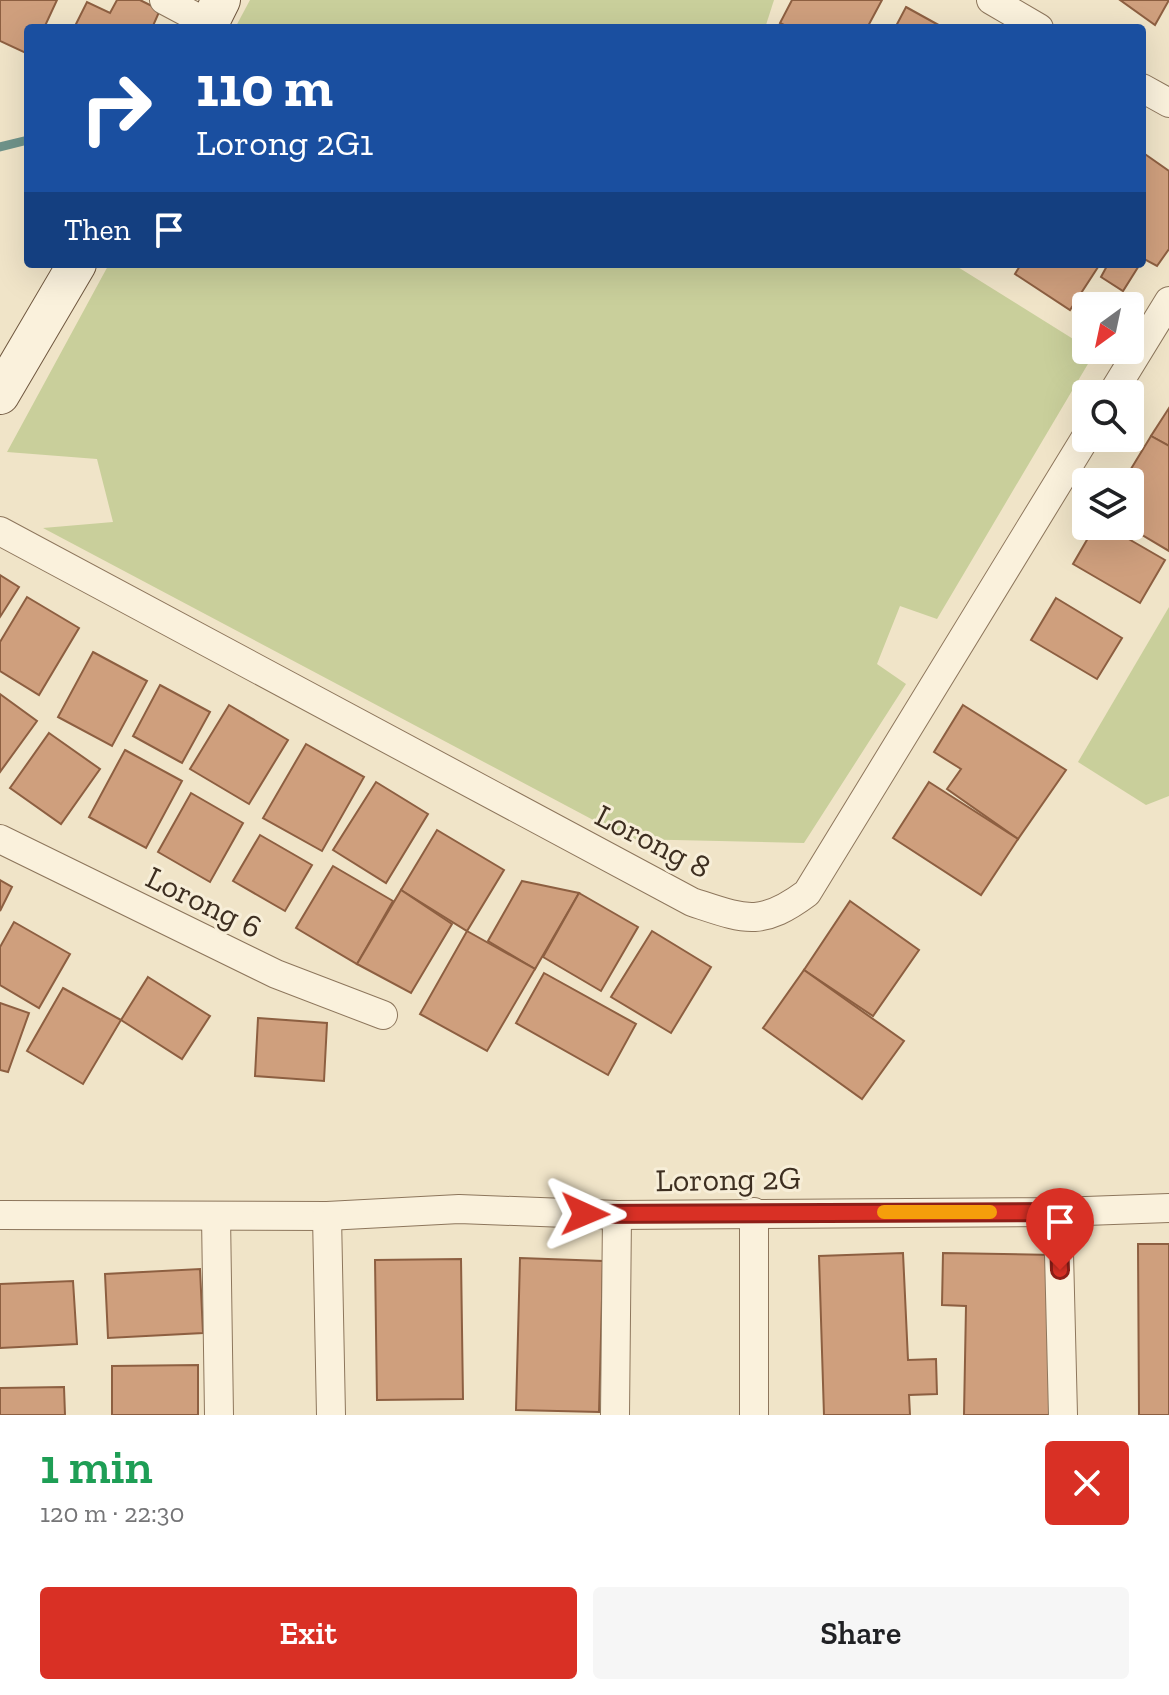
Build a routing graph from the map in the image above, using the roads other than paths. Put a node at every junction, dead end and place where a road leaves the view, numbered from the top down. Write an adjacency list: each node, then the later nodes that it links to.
1 (164, 0): 3 (street)
2 (1003, 14): 4 (street)
3 (212, 17)
4 (1029, 24)
5 (1146, 90): 6 (street)
6 (1169, 103)
7 (75, 268): 10 (street)
8 (1169, 301): 9 (street)
9 (1121, 380)
10 (0, 395)
11 (1077, 452): 12 (street, Lorong 8)
12 (0, 531)
13 (0, 839): 14 (street, Lorong 6)
14 (383, 1015)
15 (1169, 1208): 17 (street, Lorong 2G)
16 (754, 1212): 17 (street, Lorong 2G); 19 (street, Lorong 2G); 25 (street)
17 (1058, 1212): 26 (street)
18 (0, 1215): 20 (street, Lorong 2G)
19 (617, 1215): 21 (street, Lorong 2G); 24 (street)
20 (216, 1216): 21 (street, Lorong 2G); 22 (street)
21 (327, 1216): 23 (street)
22 (219, 1415)
23 (331, 1415)
24 (615, 1415)
25 (754, 1415)
26 (1063, 1415)

